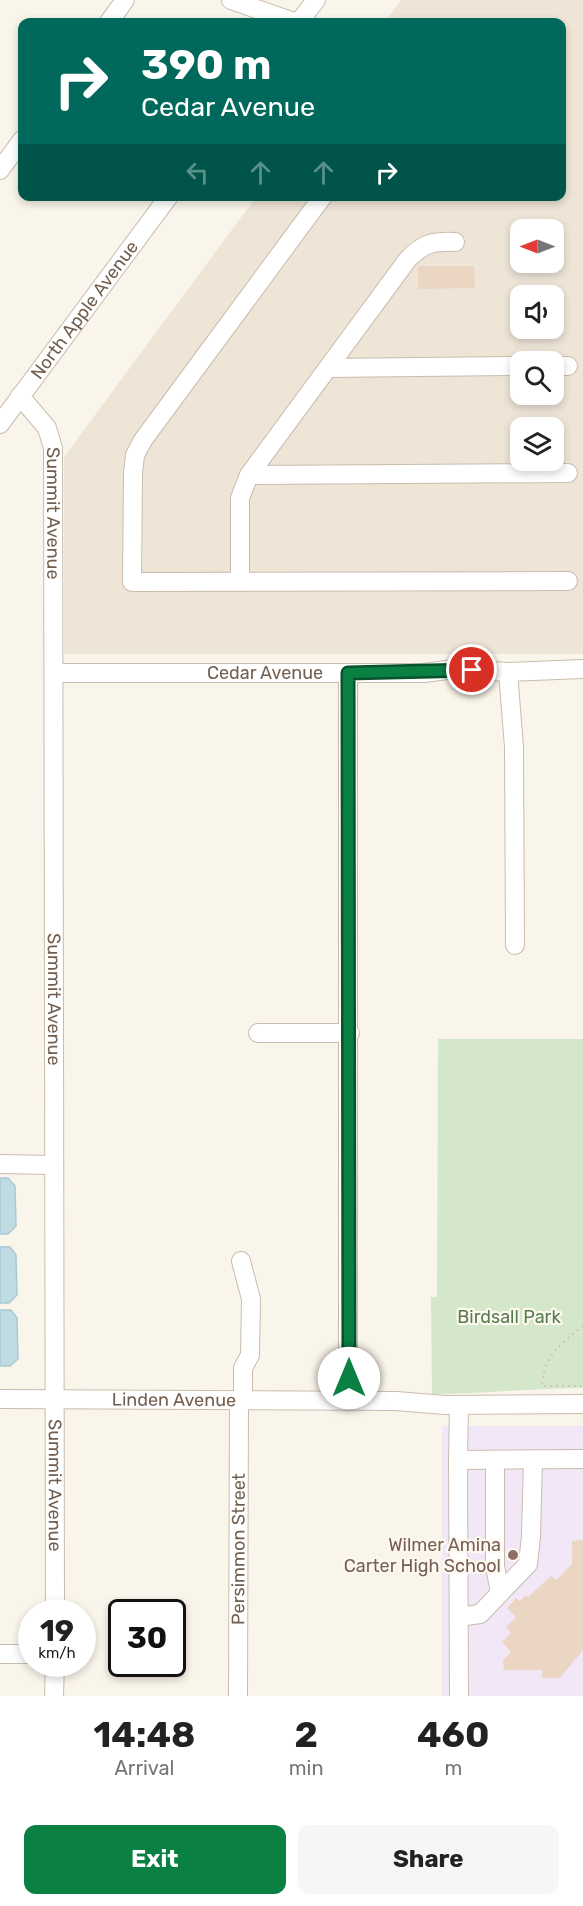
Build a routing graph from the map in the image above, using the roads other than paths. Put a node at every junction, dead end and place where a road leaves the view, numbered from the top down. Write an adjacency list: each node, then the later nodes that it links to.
1 (125, 0): 4 (street)
2 (231, 0): 5 (street)
3 (316, 0): 6 (street)
4 (112, 18)
5 (285, 18)
6 (300, 18)
7 (18, 145): 8 (street)
8 (0, 170)
9 (165, 201): 14 (street, North Apple Avenue)
10 (319, 201): 19 (street)
11 (455, 242): 13 (street)
12 (510, 366): 13 (street)
13 (328, 368): 17 (street)
14 (20, 396): 15 (street, North Apple Avenue); 22 (street, Summit Avenue)
15 (0, 423)
16 (568, 473): 17 (street)
17 (249, 475): 19 (street)
18 (568, 581): 19 (street)
19 (240, 582)
20 (583, 669): 21 (street, Cedar Avenue)
21 (508, 672): 23 (street, Cedar Avenue); 24 (street)
22 (55, 673): 23 (street, Cedar Avenue); 28 (street, Summit Avenue)
23 (348, 673): 26 (street)
24 (515, 945)
25 (258, 1033): 26 (street)
26 (350, 1033): 33 (street)
27 (0, 1164): 28 (street)
28 (54, 1165): 31 (street, Summit Avenue)
29 (241, 1262): 32 (street, Persimmon Street)
30 (0, 1399): 31 (street, Linden Avenue)
31 (54, 1400): 32 (street, Linden Avenue); 41 (street, Summit Avenue)
32 (241, 1401): 33 (street, Linden Avenue); 47 (street, Persimmon Street)
33 (348, 1401): 35 (street, Linden Avenue)
34 (583, 1404): 35 (street, Linden Avenue)
35 (459, 1405): 37 (street)
36 (583, 1459): 39 (street)
37 (458, 1460): 38 (street); 42 (street)
38 (495, 1460): 39 (street); 40 (street)
39 (532, 1460): 40 (street)
40 (500, 1593): 42 (street)
41 (55, 1599)
42 (459, 1617): 48 (street)
43 (0, 1654): 44 (street)
44 (18, 1654)
45 (55, 1677): 46 (street)
46 (54, 1696)
47 (238, 1696)
48 (459, 1696)

